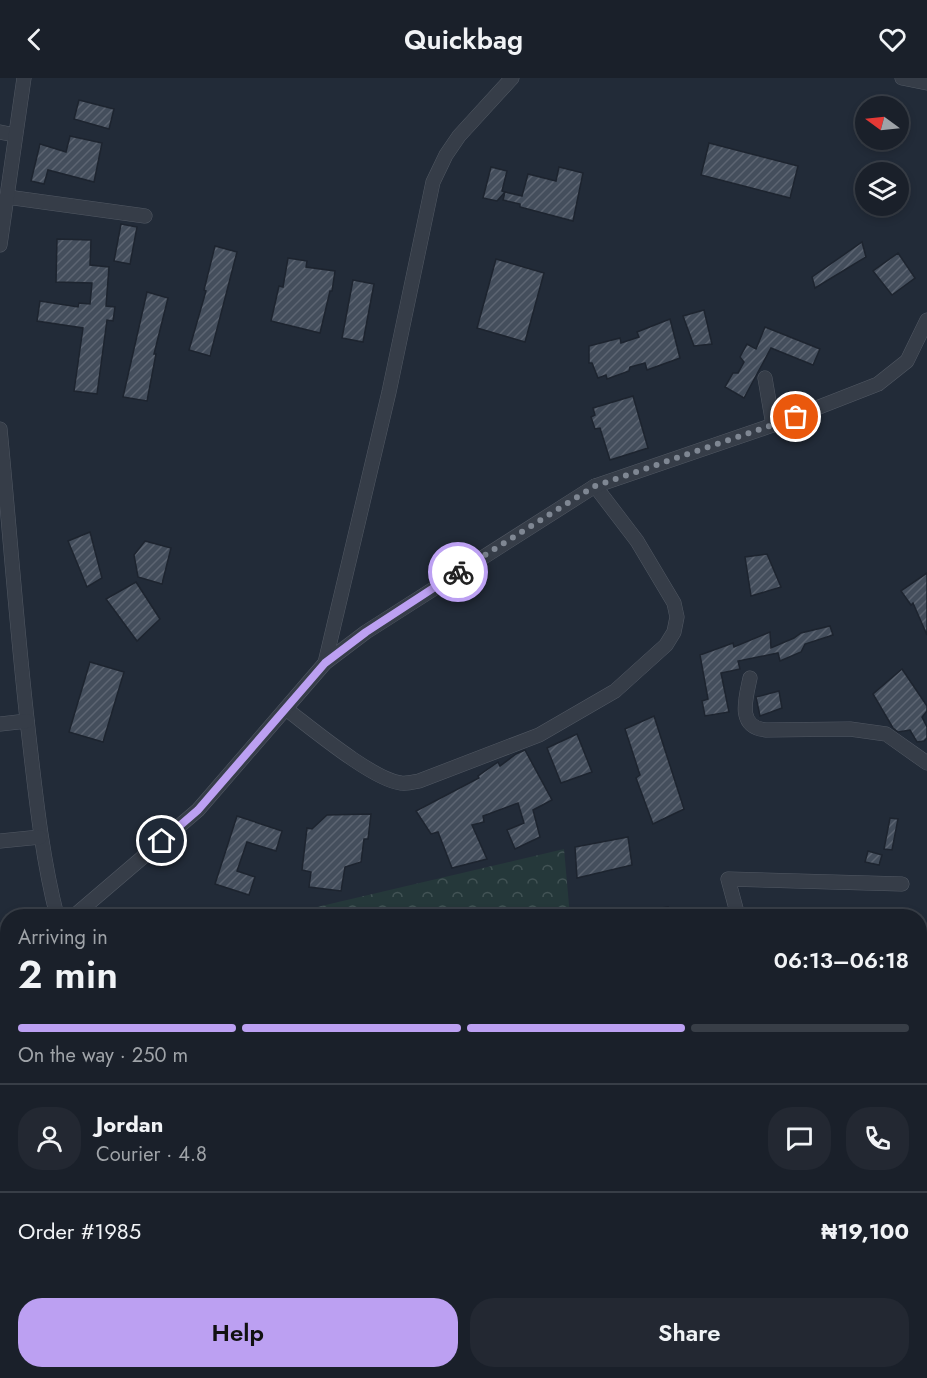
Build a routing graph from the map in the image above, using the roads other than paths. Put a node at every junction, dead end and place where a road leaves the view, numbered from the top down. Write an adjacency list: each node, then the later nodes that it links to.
1 (24, 78): 6 (street)
2 (512, 78): 16 (street)
3 (903, 78): 4 (street)
4 (927, 84)
5 (0, 132): 6 (street)
6 (15, 135): 7 (street)
7 (7, 197): 8 (street); 9 (street)
8 (146, 216)
9 (0, 245)
10 (927, 320): 12 (street)
11 (765, 378): 12 (street)
12 (773, 425): 14 (street)
13 (0, 429): 15 (street)
14 (595, 486): 16 (street); 18 (street)
15 (6, 559): 19 (street)
16 (325, 663): 18 (street)
17 (750, 678): 21 (street)
18 (286, 709): 26 (street)
19 (27, 721): 20 (street); 22 (street)
20 (0, 724)
21 (927, 763)
22 (40, 837): 23 (street); 25 (street)
23 (0, 841)
24 (902, 884): 27 (street)
25 (55, 909)
26 (82, 909)
27 (736, 909)

